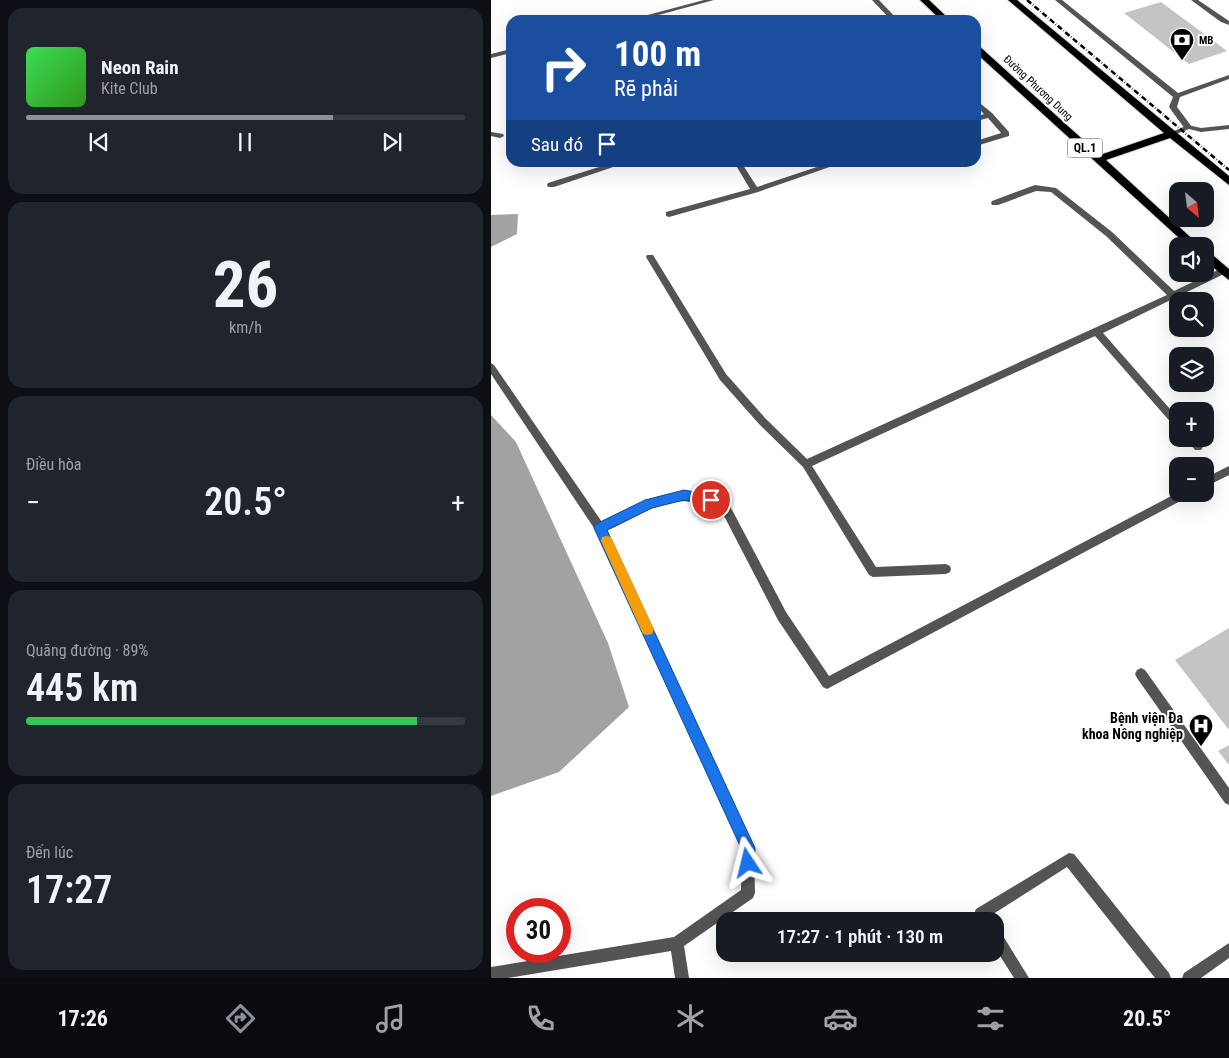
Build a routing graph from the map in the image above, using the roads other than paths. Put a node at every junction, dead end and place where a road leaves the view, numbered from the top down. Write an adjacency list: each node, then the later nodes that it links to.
1 (711, 0): 7 (street)
2 (875, 0): 8 (street)
3 (924, 0): 9 (highway)
4 (1012, 0): 22 (highway)
5 (1058, 0): 15 (street)
6 (1194, 0): 10 (street)
7 (652, 15)
8 (890, 15)
9 (940, 15)
10 (1229, 23)
11 (506, 52): 13 (street)
12 (981, 53): 25 (highway, Đường Phương Dung / QL.1)
13 (491, 56)
14 (1229, 77): 15 (street)
15 (1177, 96): 19 (street)
16 (981, 107): 17 (street)
17 (989, 115): 18 (street); 24 (street)
18 (981, 117)
19 (1188, 127): 20 (street); 22 (street)
20 (1229, 127)
21 (491, 134): 23 (street)
22 (1171, 134): 25 (highway); 29 (highway)
23 (499, 136)
24 (981, 142)
25 (1098, 160): 34 (highway, Đường Phương Dung / QL.1)
26 (610, 167): 30 (street)
27 (740, 167): 31 (street)
28 (826, 167): 31 (street)
29 (1229, 182)
30 (551, 186)
31 (755, 190): 33 (street)
32 (995, 203): 38 (street)
33 (669, 214)
34 (1185, 237)
35 (649, 257): 44 (street)
36 (1214, 263): 37 (highway)
37 (1226, 274): 39 (street)
38 (1170, 292)
39 (1181, 292)
40 (1169, 297): 41 (street)
41 (1097, 331): 43 (street); 44 (street)
42 (491, 367): 48 (street)
43 (1169, 414)
44 (806, 464): 49 (street)
45 (1229, 470): 46 (street)
46 (1214, 478)
47 (1169, 502): 48 (street)
48 (600, 528): 53 (street)
49 (946, 569)
50 (1141, 674): 51 (street)
51 (1229, 799)
52 (984, 912): 59 (street)
53 (677, 943): 56 (street); 57 (street)
54 (1004, 950): 58 (street)
55 (1229, 950): 60 (street)
56 (496, 975)
57 (682, 978)
58 (1022, 978)
59 (1164, 978)
60 (1189, 978)

